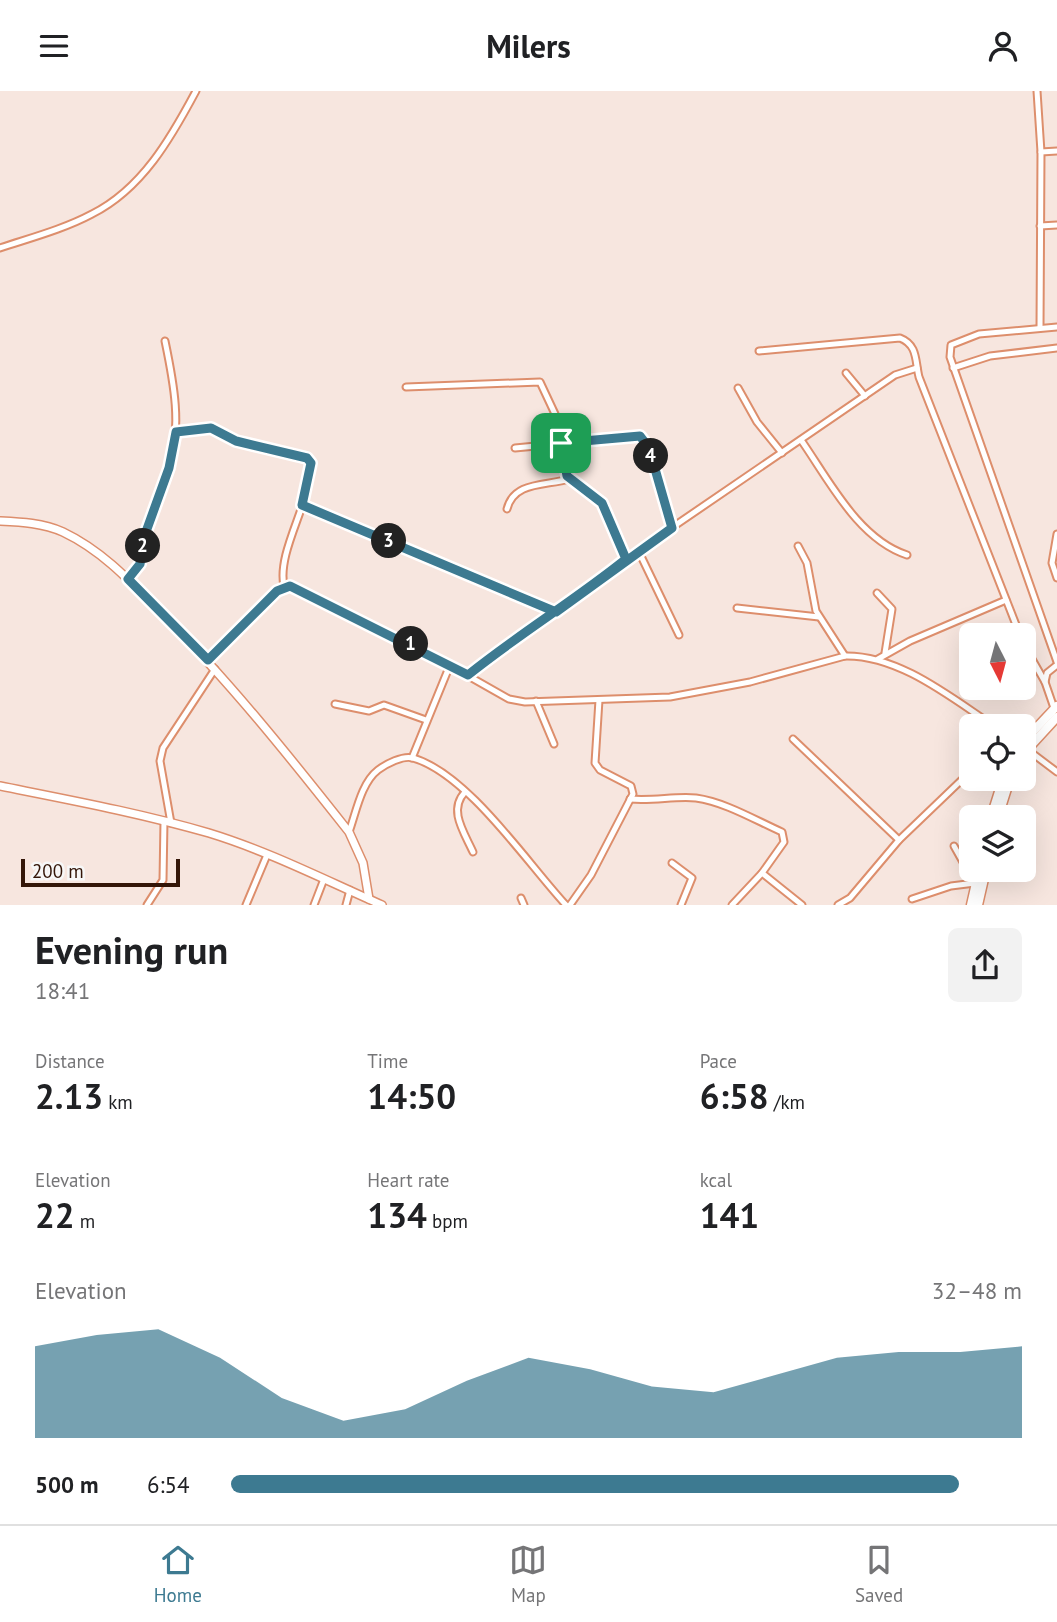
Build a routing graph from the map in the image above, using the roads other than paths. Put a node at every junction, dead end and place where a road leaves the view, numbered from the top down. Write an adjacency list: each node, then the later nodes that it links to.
1 (196, 91): 7 (street)
2 (1037, 91): 4 (street)
3 (1057, 151): 4 (street)
4 (1041, 152): 6 (street)
5 (1057, 225): 6 (street)
6 (1040, 226): 9 (street)
7 (0, 248)
8 (1057, 327): 9 (street)
9 (1040, 328): 14 (street)
10 (165, 341): 19 (street)
11 (1057, 348): 14 (street)
12 (760, 351): 13 (street)
13 (917, 367): 18 (street); 38 (street)
14 (953, 368): 48 (street)
15 (846, 373): 18 (street)
16 (406, 387): 21 (street)
17 (737, 387): 23 (street)
18 (864, 396): 20 (street)
19 (176, 432): 25 (street); 35 (street)
20 (801, 440): 23 (street); 32 (street)
21 (561, 443): 22 (street); 24 (street); 28 (street)
22 (515, 448)
23 (782, 453): 28 (street)
24 (569, 479): 26 (street); 33 (street)
25 (302, 505): 36 (street); 40 (street)
26 (507, 509)
27 (0, 521): 35 (street)
28 (672, 528): 31 (street)
29 (1057, 534): 34 (street)
30 (797, 546): 41 (street)
31 (639, 552): 33 (street); 43 (street)
32 (907, 555)
33 (626, 559): 40 (street)
34 (1057, 578)
35 (128, 579): 47 (street)
36 (284, 586): 47 (street); 49 (street)
37 (877, 593): 44 (street)
38 (1006, 600): 42 (street); 44 (street)
39 (737, 608): 41 (street)
40 (556, 612): 52 (street)
41 (819, 617): 45 (street)
42 (1015, 623)
43 (679, 635)
44 (885, 653): 46 (street)
45 (845, 656): 46 (street); 54 (street)
46 (878, 659): 58 (street)
47 (208, 660): 51 (street)
48 (1057, 663): 53 (street)
49 (450, 665): 52 (street); 59 (street)
50 (1036, 667): 53 (street)
51 (215, 669): 70 (street); 71 (street)
52 (468, 675): 55 (street)
53 (1045, 683): 57 (street)
54 (599, 700): 55 (street); 69 (street)
55 (536, 701): 62 (street)
56 (335, 704): 59 (street)
57 (1056, 711): 60 (main road)
58 (974, 714)
59 (426, 720): 64 (street)
60 (1036, 734)
61 (793, 739): 72 (street)
62 (554, 744)
63 (1036, 757): 65 (street)
64 (412, 758): 68 (street); 71 (street)
65 (1057, 772)
66 (959, 782): 72 (street)
67 (0, 786): 70 (street)
68 (465, 792): 74 (street); 92 (street)
69 (630, 799): 78 (street); 92 (street)
70 (167, 822): 76 (street); 87 (street)
71 (349, 832): 84 (street)
72 (899, 840): 86 (street)
73 (954, 846): 75 (street)
74 (472, 852)
75 (959, 853)
76 (267, 855): 79 (street); 88 (street)
77 (672, 863): 93 (street)
78 (762, 873): 94 (street); 95 (street)
79 (324, 880): 83 (street); 89 (street)
80 (963, 882): 85 (street)
81 (976, 882): 97 (main road)
82 (983, 882): 98 (main road)
83 (350, 890): 84 (street); 90 (street)
84 (369, 899): 91 (street)
85 (912, 899)
86 (850, 901): 96 (street)
87 (147, 905)
88 (246, 905)
89 (314, 905)
90 (346, 905)
91 (382, 905)
92 (568, 905)
93 (681, 905)
94 (732, 905)
95 (802, 905)
96 (838, 905)
97 (971, 905)
98 (978, 905)

